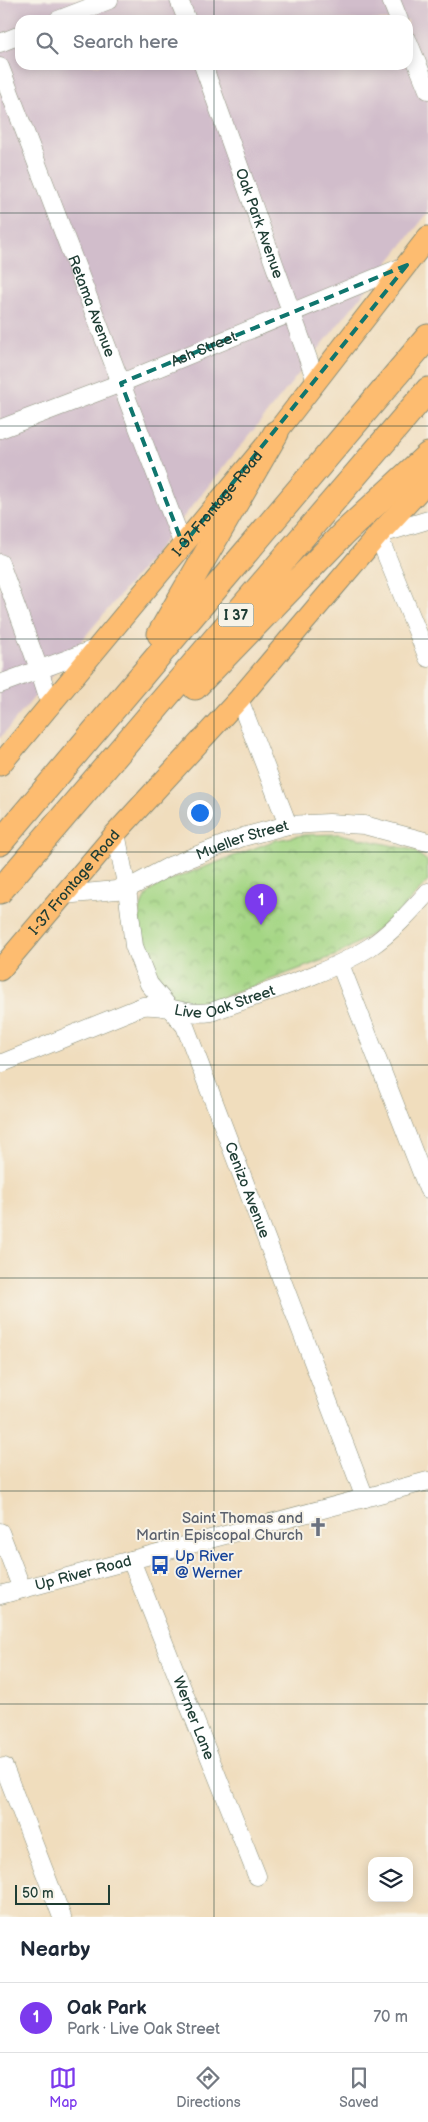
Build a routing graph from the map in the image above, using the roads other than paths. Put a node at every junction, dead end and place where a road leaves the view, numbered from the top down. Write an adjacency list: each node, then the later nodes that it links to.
1 (109, 0): 4 (street)
2 (179, 0): 5 (street)
3 (391, 0): 6 (street)
4 (71, 15)
5 (184, 15)
6 (398, 15)
7 (15, 37): 8 (street)
8 (0, 43)
9 (413, 53): 12 (street)
10 (0, 68): 18 (street, Retama Avenue)
11 (205, 70): 15 (street, Oak Park Avenue)
12 (428, 90)
13 (428, 237): 14 (main road, I-37 Frontage Road)
14 (407, 265): 15 (street, Ash Street); 17 (main road, I-37 Frontage Road)
15 (291, 314): 17 (street, Oak Park Avenue); 18 (street, Ash Street)
16 (428, 337): 33 (highway, I 37)
17 (316, 381): 21 (main road, I-37 Frontage Road)
18 (121, 383): 20 (street, Ash Street); 27 (street, Retama Avenue)
19 (428, 390): 39 (highway, I 37)
20 (0, 429)
21 (276, 433): 27 (main road, I-37 Frontage Road); 33 (highway)
22 (428, 454): 39 (highway)
23 (428, 481): 24 (main road, I-37 Frontage Road)
24 (413, 497): 25 (street); 26 (main road, I-37 Frontage Road)
25 (428, 519): 26 (street)
26 (378, 535): 30 (street); 34 (main road, I-37 Frontage Road)
27 (183, 545): 29 (main road, I-37 Frontage Road)
28 (0, 562): 31 (street)
29 (95, 649): 31 (street); 35 (main road, I-37 Frontage Road)
30 (428, 658)
31 (40, 669): 32 (street); 35 (street)
32 (0, 684)
33 (125, 696): 41 (highway, I 37)
34 (239, 699): 37 (street); 38 (main road, I-37 Frontage Road)
35 (51, 706): 36 (main road, I-37 Frontage Road)
36 (0, 765)
37 (288, 825): 40 (street, Mueller Street); 42 (street, Mueller Street)
38 (116, 833): 42 (street, Cenizo Avenue); 45 (main road, I-37 Frontage Road)
39 (44, 839): 43 (highway, I 37)
40 (428, 842)
41 (0, 843)
42 (127, 889): 45 (street, Mueller Street); 48 (street, Cenizo Avenue)
43 (0, 891)
44 (428, 892): 46 (street, Live Oak Street)
45 (63, 895): 47 (main road, I-37 Frontage Road)
46 (340, 964): 48 (street, Live Oak Street); 50 (street)
47 (0, 970)
48 (170, 1009): 49 (street, Live Oak Street); 52 (street, Cenizo Avenue)
49 (0, 1064)
50 (428, 1190)
51 (428, 1482): 52 (street, Up River Road)
52 (365, 1498): 54 (street, Up River Road)
53 (0, 1532): 55 (street)
54 (131, 1560): 55 (street, Up River Road); 58 (street, Werner Lane)
55 (22, 1589): 56 (street, Up River Road)
56 (0, 1595)
57 (2, 1767): 59 (street)
58 (257, 1876)
59 (62, 1917)

